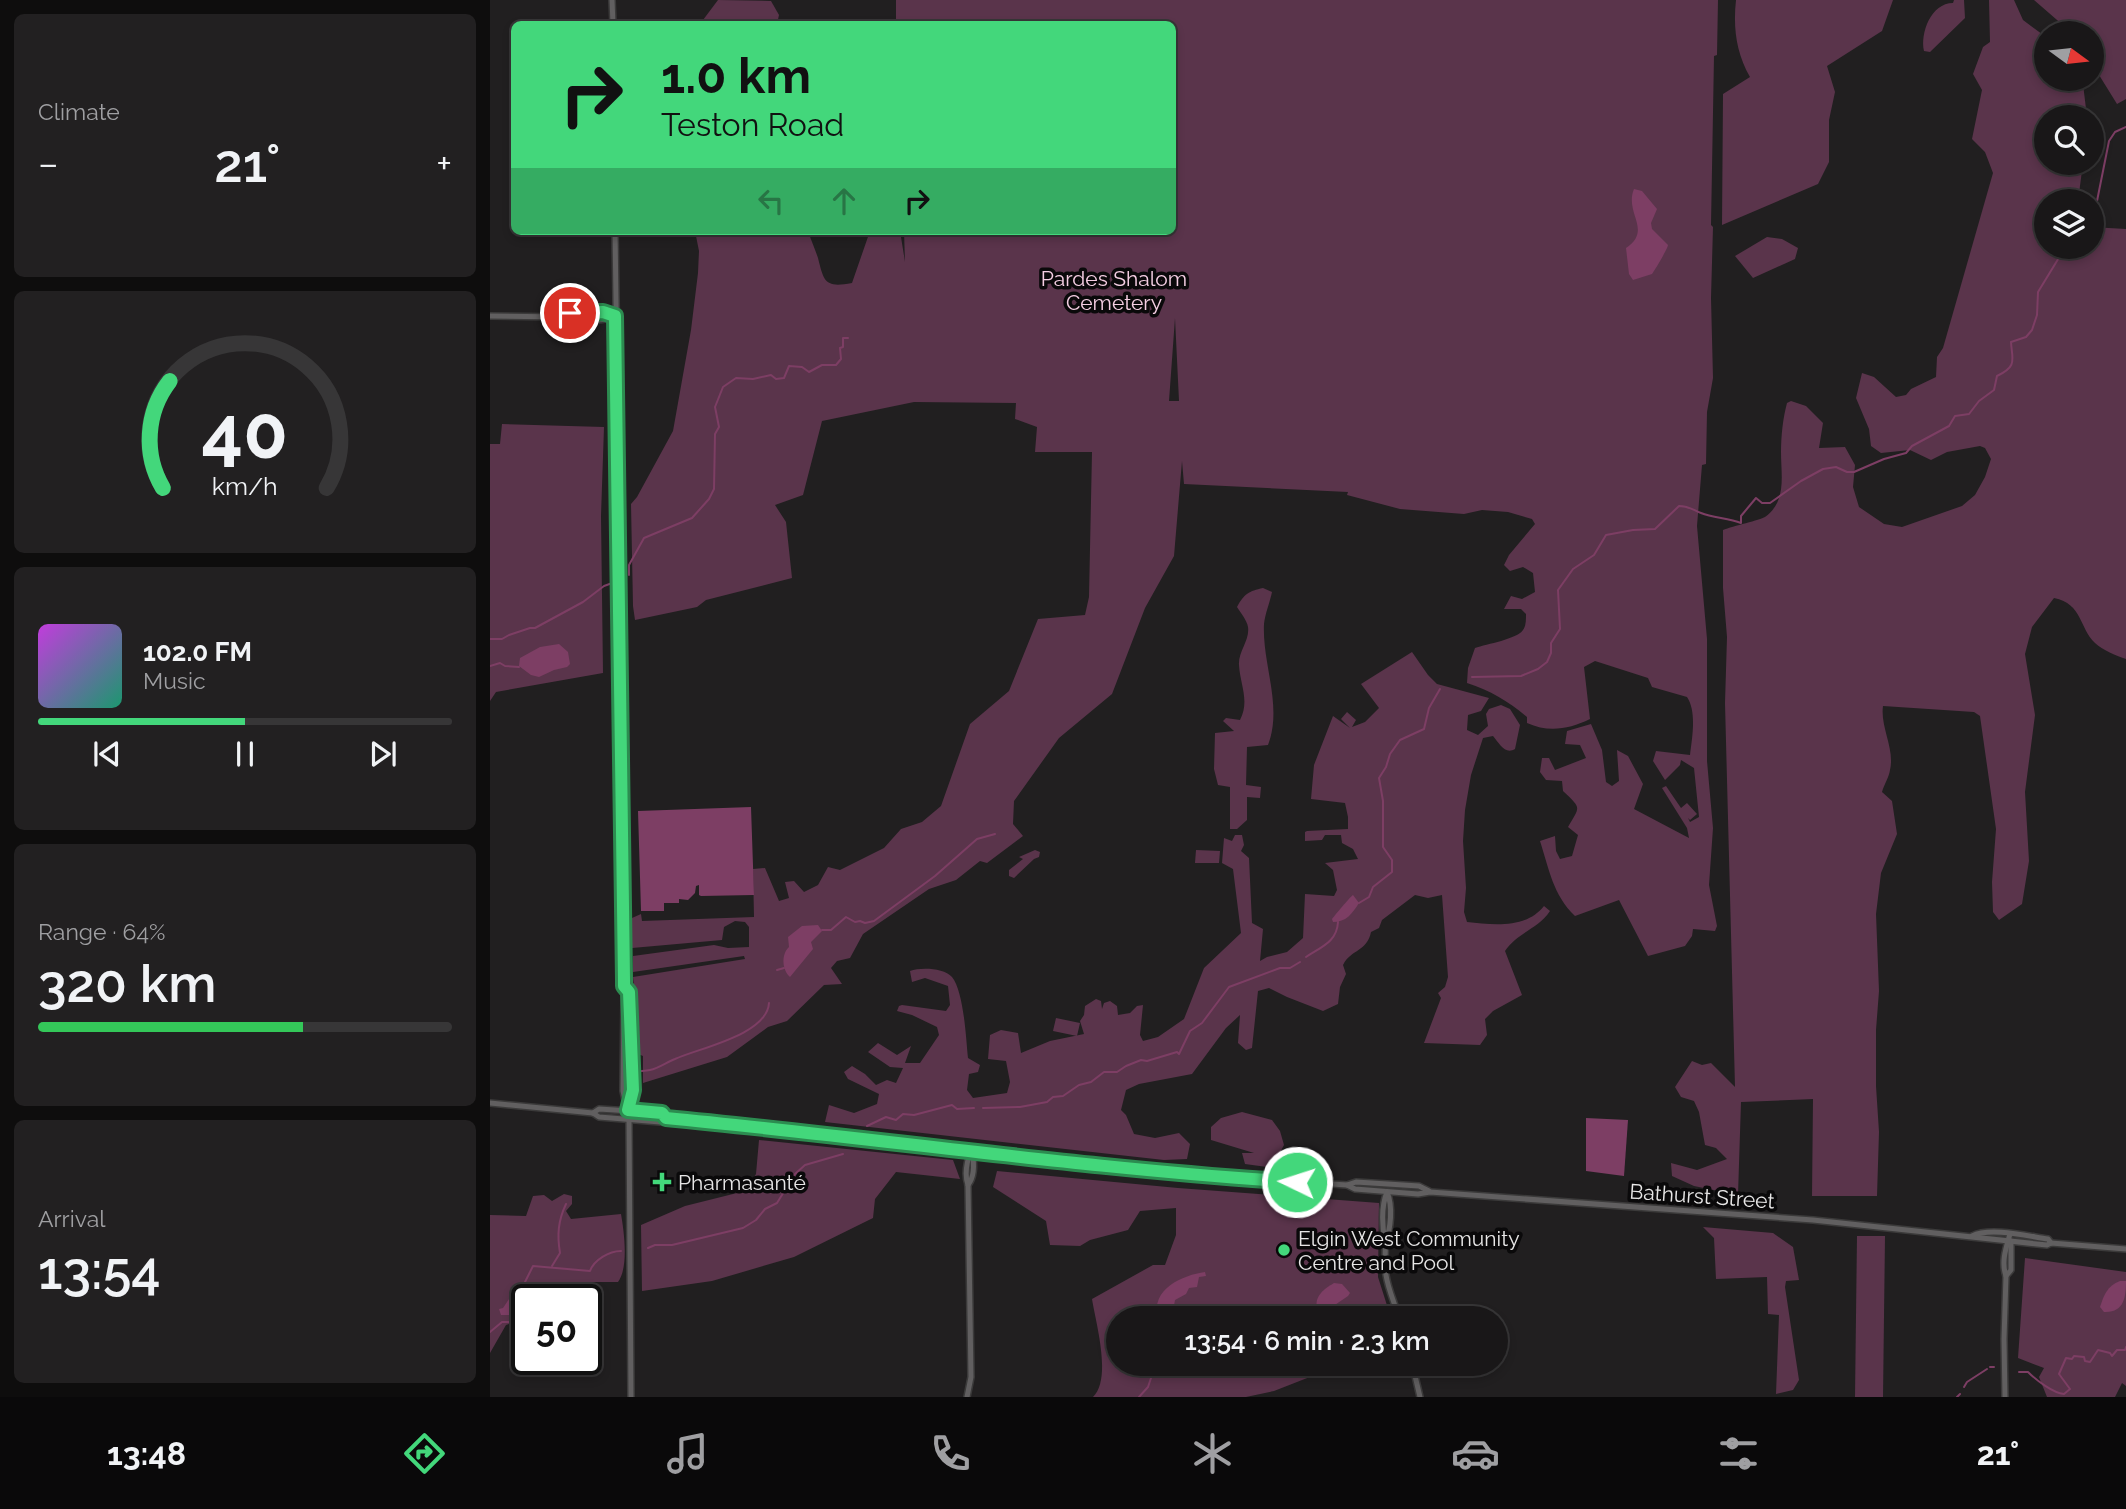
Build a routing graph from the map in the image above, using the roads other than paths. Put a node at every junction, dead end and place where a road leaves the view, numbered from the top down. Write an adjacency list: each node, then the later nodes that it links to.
1 (612, 0): 2 (main road)
2 (613, 21)
3 (615, 235): 5 (main road)
4 (490, 316): 5 (main road)
5 (615, 316): 6 (main road)
6 (624, 986): 8 (main road); 8 (main road)
7 (490, 1103): 9 (main road, Bathurst Street)
8 (628, 1110): 9 (main road, Bathurst Street); 10 (main road, Bathurst Street); 11 (main road)
9 (593, 1113): 11 (main road, Bathurst Street)
10 (666, 1118): 11 (main road, Bathurst Street); 12 (main road, Bathurst Street)
11 (629, 1119): 23 (main road)
12 (971, 1150): 13 (main road, Bathurst Street); 24 (main road)
13 (1347, 1185): 14 (main road, Bathurst Street); 15 (main road, Bathurst Street)
14 (1387, 1192): 15 (main road, Bathurst Street); 21 (main road)
15 (1430, 1192): 17 (main road, Bathurst Street)
16 (2010, 1234): 17 (main road, Bathurst Street); 18 (main road); 19 (main road, Bathurst Street)
17 (1972, 1236): 18 (main road, Bathurst Street)
18 (2010, 1242): 19 (main road, Bathurst Street); 26 (main road)
19 (2051, 1243): 20 (main road, Bathurst Street)
20 (2126, 1250)
21 (1395, 1306)
22 (1415, 1376): 25 (main road)
23 (631, 1397)
24 (967, 1397)
25 (1420, 1397)
26 (2006, 1397)

